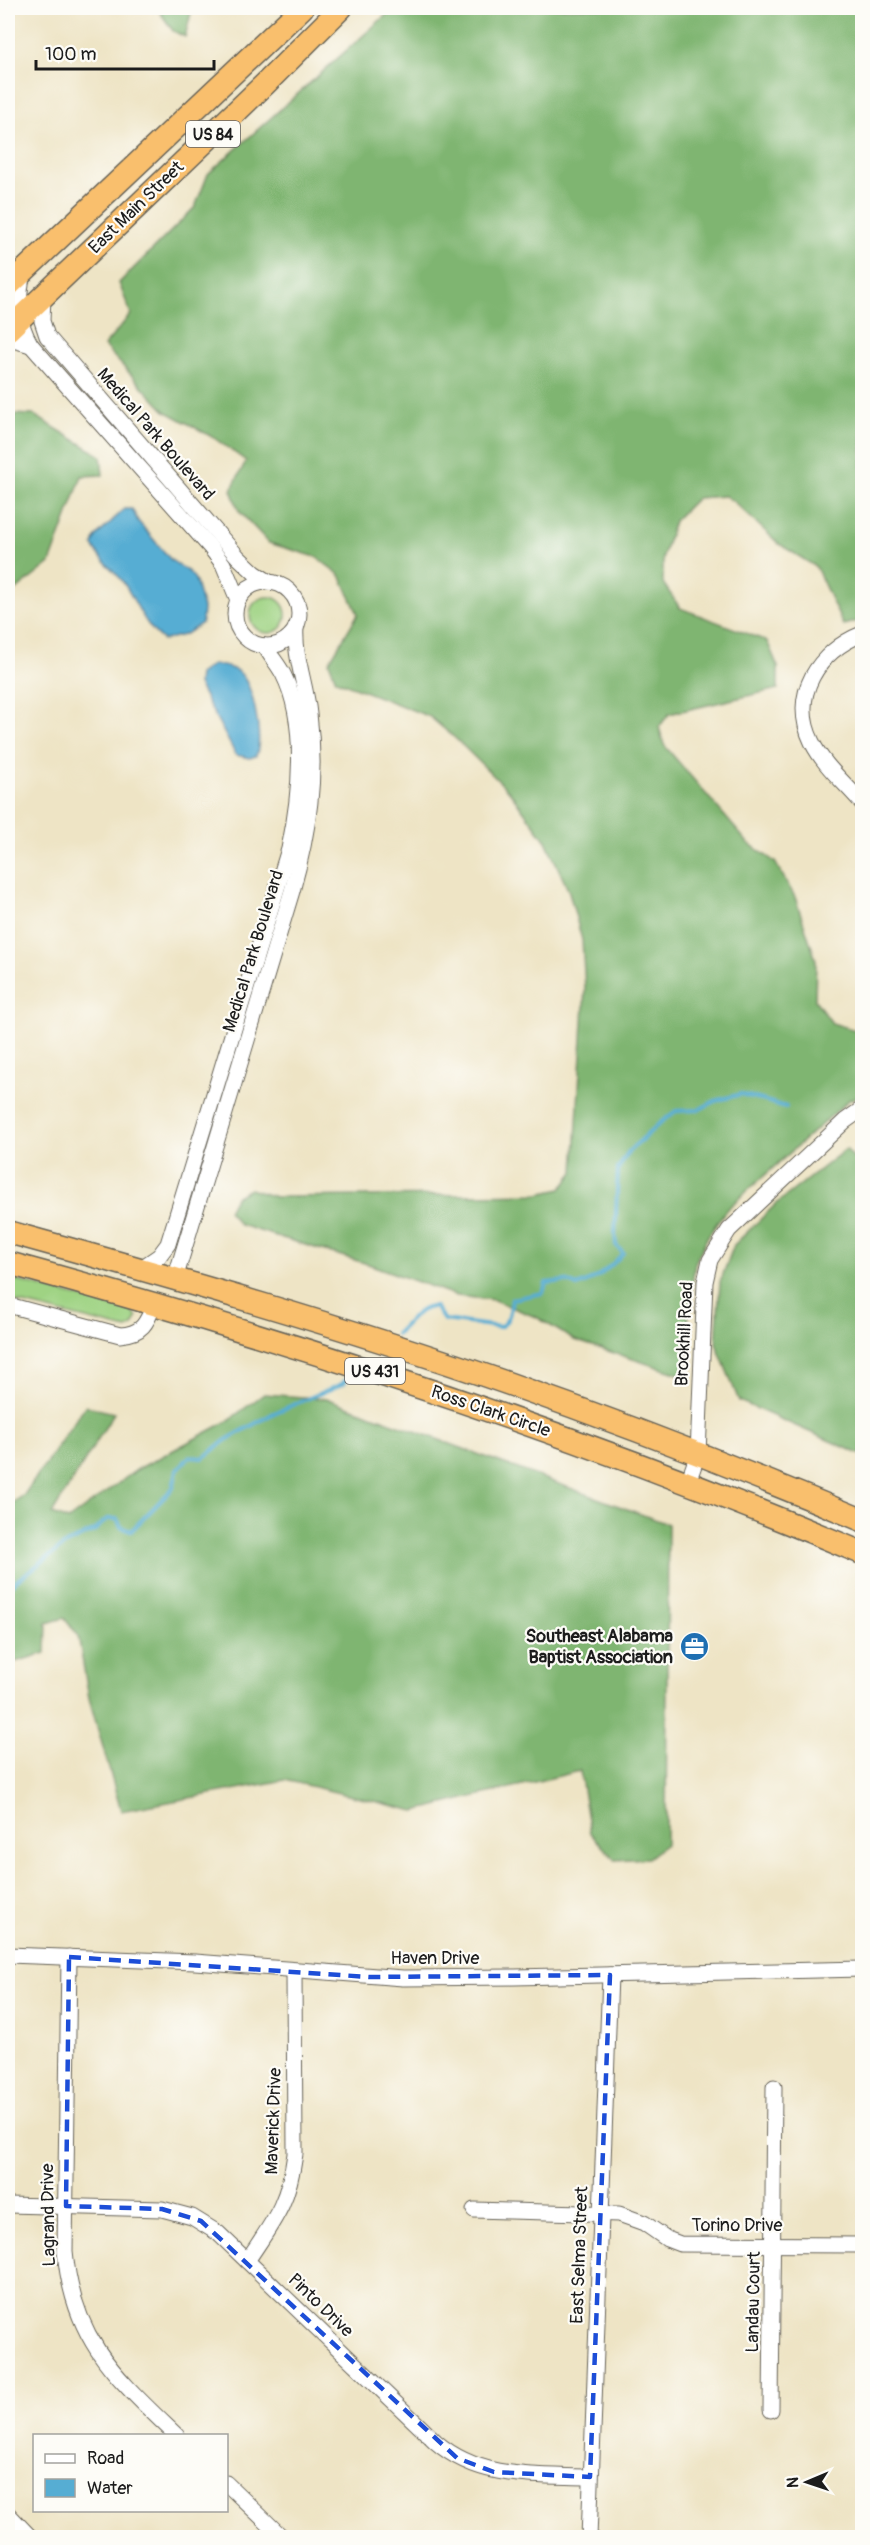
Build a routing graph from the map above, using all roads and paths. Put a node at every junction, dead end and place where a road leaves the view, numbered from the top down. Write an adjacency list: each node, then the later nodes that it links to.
1 (302, 8): 3 (highway, East Main Street / US 84)
2 (341, 8): 4 (highway, East Main Street / US 84)
3 (15, 279): 5 (street, Medical Park Boulevard)
4 (43, 296): 5 (highway, East Main Street / US 84); 8 (street, Medical Park Boulevard)
5 (13, 324): 7 (street, Medical Park Boulevard)
6 (8, 341): 7 (street)
7 (31, 345): 9 (street, Medical Park Boulevard)
8 (269, 582): 9 (street); 10 (street)
9 (238, 600): 12 (street)
10 (296, 627): 12 (street); 18 (street, Medical Park Boulevard)
11 (862, 634): 13 (street)
12 (265, 646): 17 (street, Medical Park Boulevard)
13 (862, 802)
14 (862, 1108): 23 (street, Brookhill Road)
15 (8, 1232): 17 (highway, Ross Clark Circle / US 431)
16 (8, 1263): 20 (highway, Ross Clark Circle / US 431)
17 (140, 1269): 18 (highway, Ross Clark Circle / US 431)
18 (175, 1279): 19 (highway, Ross Clark Circle / US 431); 20 (highway)
19 (196, 1285): 21 (highway); 23 (highway, Ross Clark Circle / US 431)
20 (123, 1295): 21 (highway, Ross Clark Circle / US 431)
21 (154, 1304): 22 (street); 24 (highway, Ross Clark Circle / US 431)
22 (8, 1305)
23 (698, 1454): 24 (street, Brookhill Road); 25 (highway, Ross Clark Circle / US 431)
24 (688, 1482): 26 (highway, Ross Clark Circle / US 431)
25 (862, 1520)
26 (862, 1553)
27 (8, 1955): 28 (street, Haven Drive)
28 (69, 1957): 30 (street, Haven Drive); 34 (street, Lagrand Drive)
29 (862, 1969): 31 (street, Haven Drive)
30 (294, 1971): 31 (street, Haven Drive); 39 (street, Maverick Drive)
31 (610, 1975): 36 (street, East Selma Street)
32 (774, 2087): 37 (street, Landau Court)
33 (8, 2205): 34 (street, Pinto Drive)
34 (66, 2206): 39 (street, Pinto Drive); 41 (street, Lagrand Drive)
35 (474, 2210): 36 (street, Torino Drive)
36 (600, 2214): 37 (street, Torino Drive); 42 (street, East Selma Street)
37 (773, 2244): 38 (street, Torino Drive); 40 (street, Landau Court)
38 (862, 2245)
39 (247, 2261): 42 (street, Pinto Drive)
40 (771, 2410)
41 (175, 2434)
42 (590, 2477): 47 (street, East Selma Street)
43 (228, 2485): 46 (street)
44 (8, 2514): 45 (street)
45 (31, 2538)
46 (283, 2538)
47 (589, 2538)

